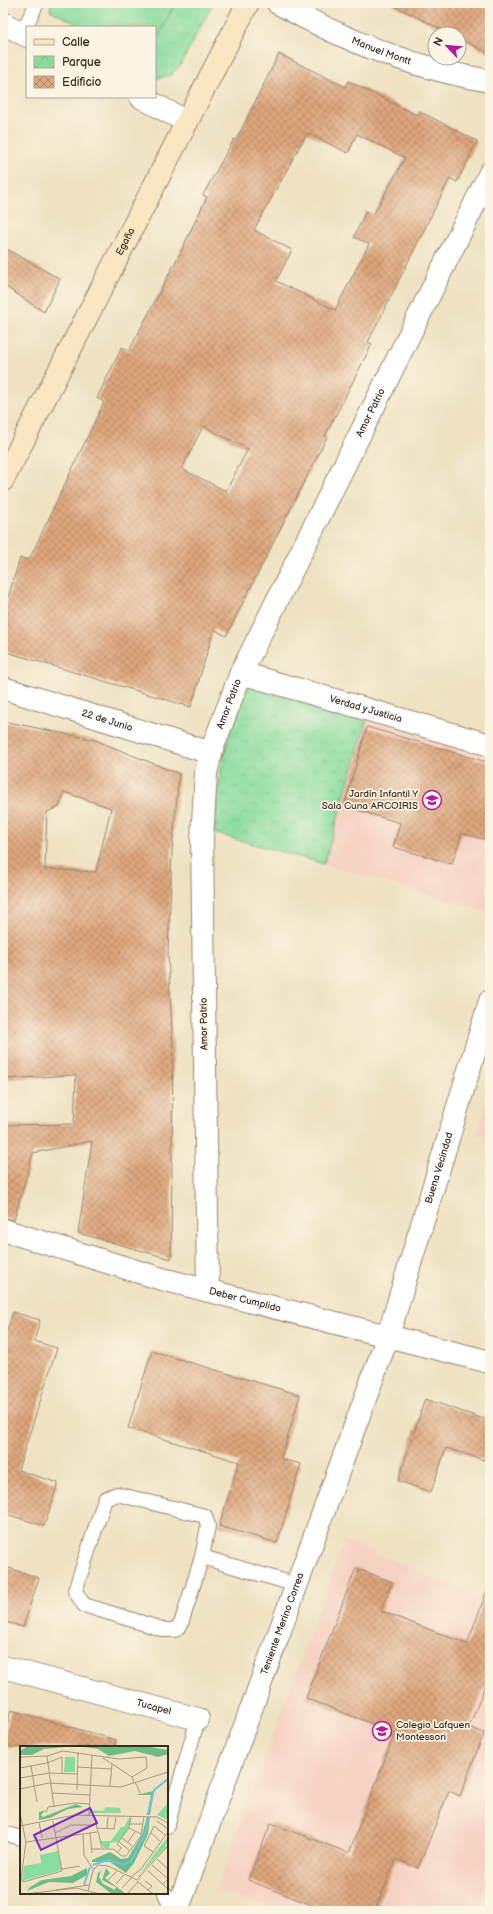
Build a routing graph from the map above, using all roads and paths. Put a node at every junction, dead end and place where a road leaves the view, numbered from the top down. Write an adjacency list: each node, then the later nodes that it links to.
1 (38, 3): 4 (lane)
2 (248, 3): 7 (main road, Egaña)
3 (278, 3): 5 (street, Manuel Montt)
4 (17, 30)
5 (490, 81)
6 (143, 98): 7 (street)
7 (187, 122): 9 (main road, Egaña)
8 (490, 173): 10 (street, Amor Patrio)
9 (3, 480)
10 (241, 672): 12 (street, Verdad y Justicia); 13 (street, Amor Patrio)
11 (3, 688): 13 (street, 22 de Junio)
12 (490, 745)
13 (211, 753): 16 (street, Amor Patrio)
14 (490, 1001): 17 (street, Buena Vecindad)
15 (3, 1230): 16 (street, Deber Cumplido)
16 (208, 1291): 17 (street, Deber Cumplido)
17 (388, 1336): 18 (street, Deber Cumplido); 20 (street, Teniente Merino Correa)
18 (490, 1362)
19 (202, 1557): 19 (lane); 20 (lane)
20 (297, 1585): 28 (street, Teniente Merino Correa)
21 (3, 1667): 22 (street, Tucapel)
22 (198, 1720): 23 (lane, Tucapel)
23 (168, 1823)
24 (3, 1833): 25 (lane)
25 (20, 1838)
26 (165, 1894): 27 (lane)
27 (172, 1911)
28 (178, 1911)

